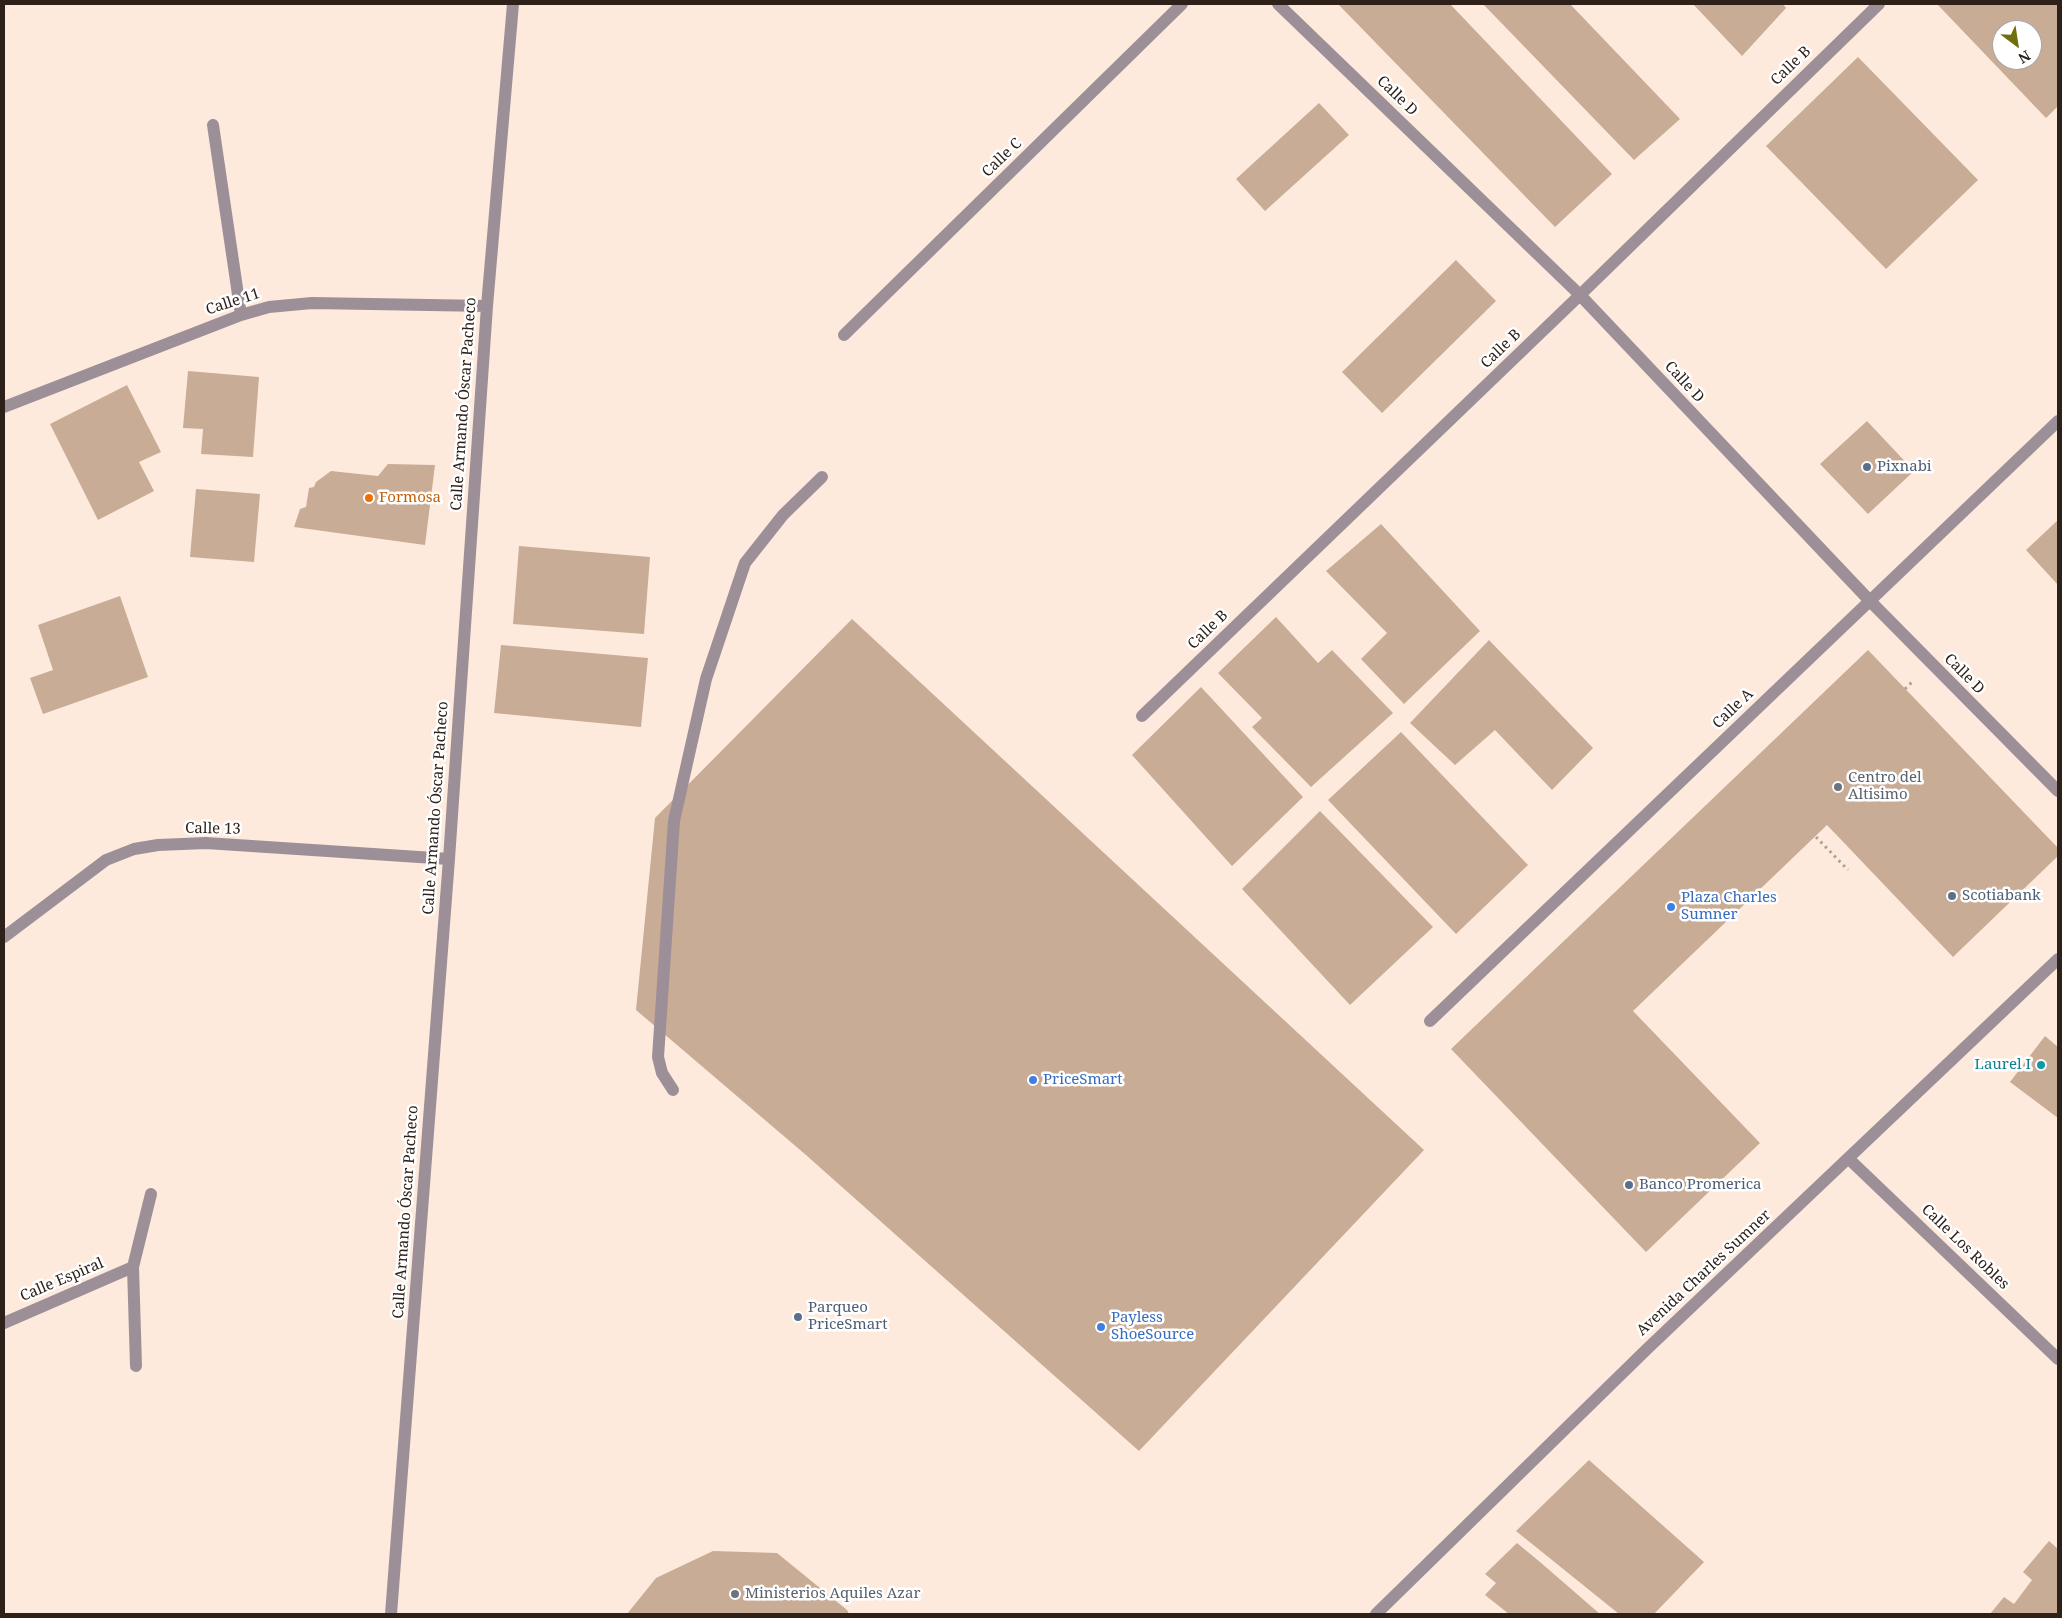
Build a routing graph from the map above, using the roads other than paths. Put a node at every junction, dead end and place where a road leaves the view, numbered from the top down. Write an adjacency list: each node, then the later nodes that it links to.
1 (513, 4): 7 (street, Calle Armando Óscar Pacheco)
2 (1182, 4): 9 (street, Calle C)
3 (1278, 4): 6 (street, Calle D)
4 (1879, 4): 6 (street, Calle B)
5 (213, 125): 8 (street)
6 (1580, 295): 13 (street, Calle D); 14 (street, Calle B)
7 (487, 306): 8 (street, Calle 11); 16 (street, Calle Armando Óscar Pacheco)
8 (241, 315): 10 (street, Calle 11)
9 (844, 336)
10 (4, 407)
11 (2058, 421): 13 (street, Calle A)
12 (822, 478): 20 (street)
13 (1870, 601): 15 (street, Calle D); 19 (street, Calle A)
14 (1142, 716)
15 (2058, 791)
16 (449, 859): 17 (street, Calle 13); 27 (street, Calle Armando Óscar Pacheco)
17 (4, 937)
18 (2058, 959): 21 (street, Avenida Charles Sumner)
19 (1430, 1021)
20 (673, 1090)
21 (1849, 1159): 25 (street, Calle Los Robles); 28 (street, Avenida Charles Sumner)
22 (152, 1194): 23 (street)
23 (133, 1267): 24 (street, Calle Espiral); 26 (street)
24 (4, 1322)
25 (2058, 1360)
26 (136, 1366)
27 (391, 1614)
28 (1376, 1614)

